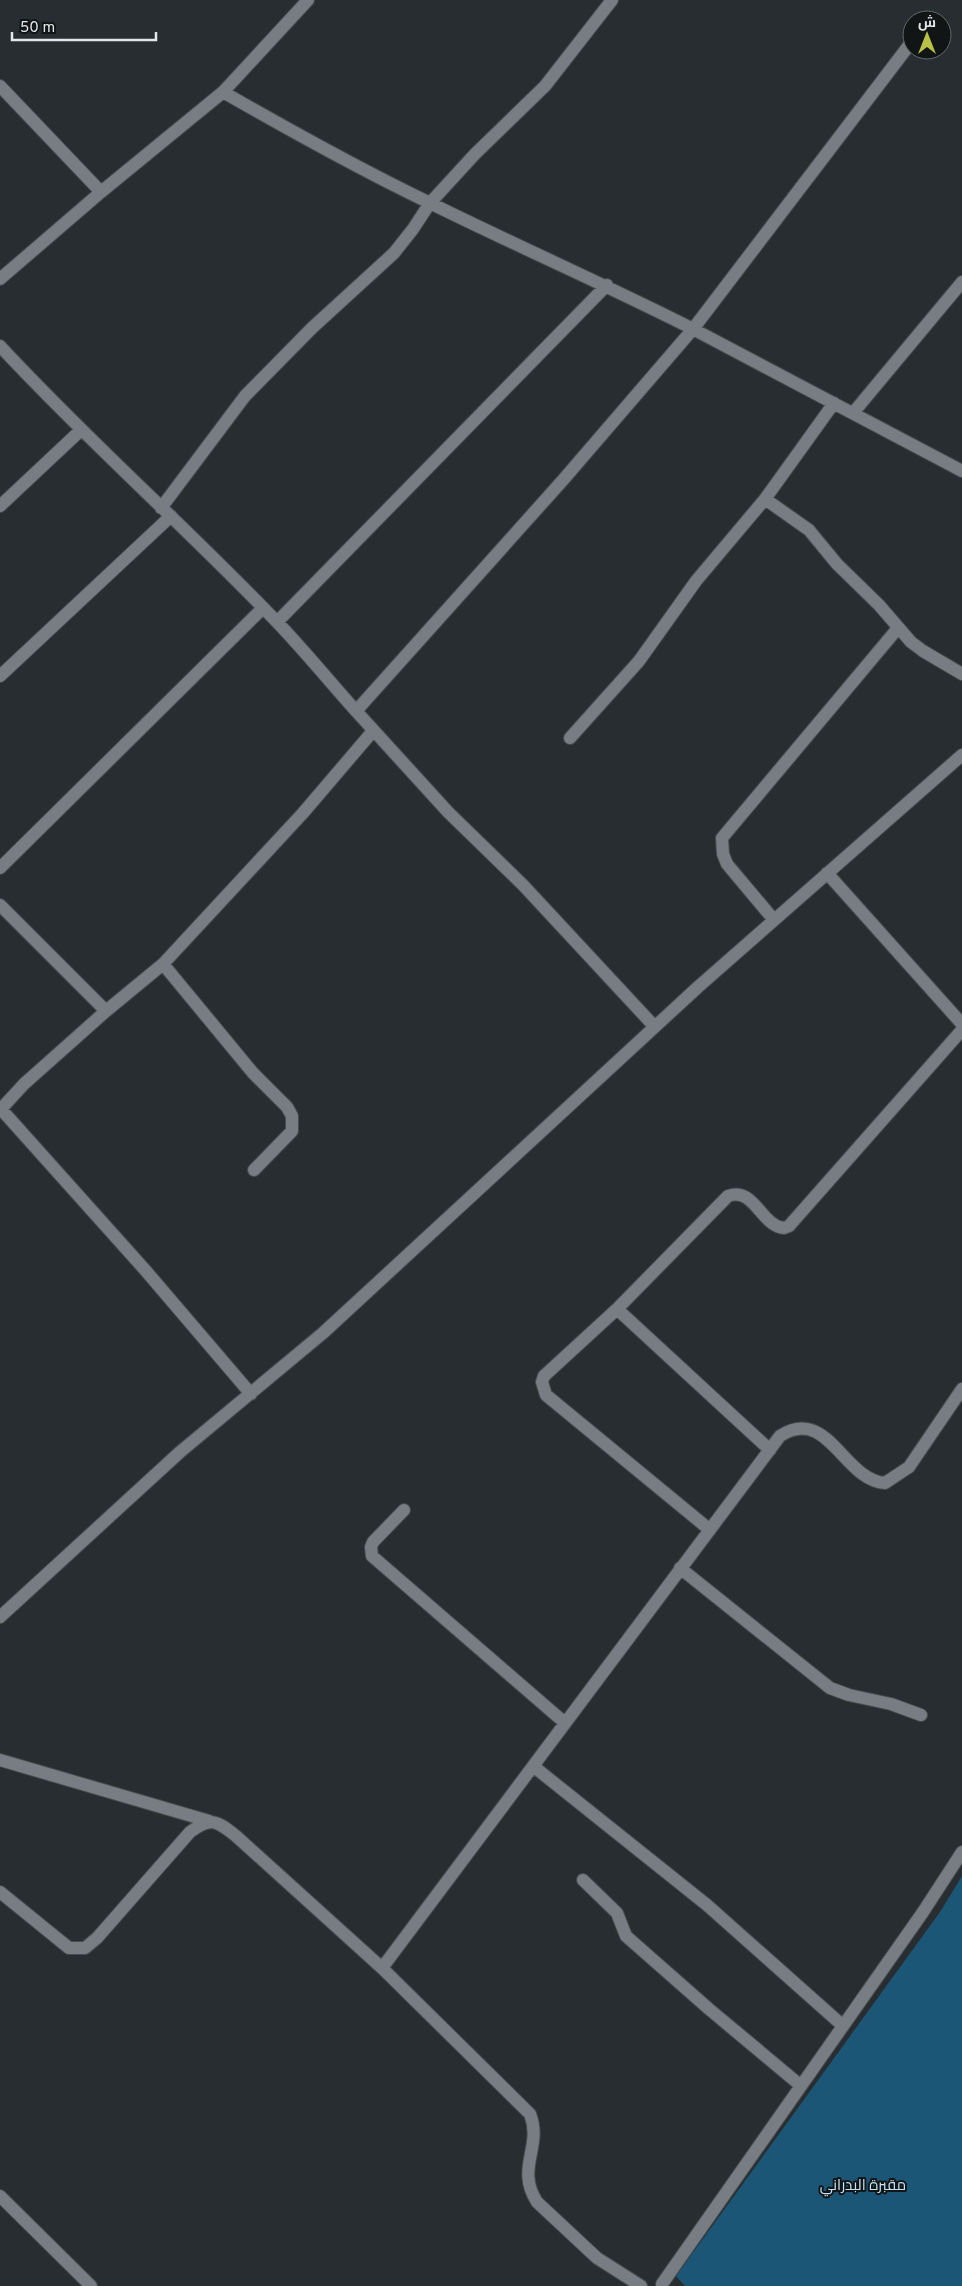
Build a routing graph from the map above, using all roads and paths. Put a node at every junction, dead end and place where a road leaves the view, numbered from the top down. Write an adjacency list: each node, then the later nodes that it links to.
1 (308, 0): 5 (street)
2 (612, 0): 7 (street)
3 (902, 55): 11 (street)
4 (0, 86): 6 (street)
5 (223, 92): 6 (street); 7 (street)
6 (101, 192): 8 (street)
7 (430, 203): 10 (street); 19 (street)
8 (0, 278)
9 (962, 282): 14 (street)
10 (607, 285): 11 (street); 21 (street)
11 (693, 329): 13 (street); 25 (street)
12 (0, 346): 15 (street)
13 (834, 403): 14 (street); 17 (street)
14 (853, 413): 16 (street)
15 (81, 430): 18 (street); 19 (street)
16 (962, 471)
17 (764, 499): 22 (street); 27 (street)
18 (0, 506)
19 (166, 512): 20 (street); 24 (street)
20 (263, 608): 21 (street); 29 (street)
21 (277, 622): 25 (street)
22 (898, 628): 23 (street); 32 (street)
23 (962, 674)
24 (0, 676)
25 (356, 711): 26 (street)
26 (373, 731): 33 (street); 36 (street)
27 (570, 738)
28 (962, 755): 30 (street)
29 (0, 868)
30 (827, 874): 32 (street); 35 (street)
31 (0, 905): 34 (street)
32 (774, 920): 36 (street)
33 (163, 964): 34 (street); 39 (street)
34 (106, 1011): 38 (street)
35 (962, 1024)
36 (654, 1026): 42 (street)
37 (962, 1030): 40 (street)
38 (1, 1110): 42 (street)
39 (254, 1170)
40 (616, 1309): 43 (street); 45 (street)
41 (962, 1390): 43 (street)
42 (251, 1394): 47 (street)
43 (770, 1450): 45 (street)
44 (404, 1510): 49 (street)
45 (710, 1530): 46 (street)
46 (680, 1568): 48 (street); 49 (street)
47 (0, 1617)
48 (921, 1715)
49 (564, 1723): 51 (street)
50 (0, 1760): 52 (street)
51 (533, 1766): 56 (street); 57 (street)
52 (209, 1821): 55 (street); 56 (street)
53 (962, 1852): 57 (street)
54 (584, 1880): 58 (street)
55 (0, 1892)
56 (382, 1968): 62 (street)
57 (842, 2025): 58 (street)
58 (800, 2085): 60 (street)
59 (0, 2196): 61 (street)
60 (661, 2285)
61 (90, 2286)
62 (642, 2286)

